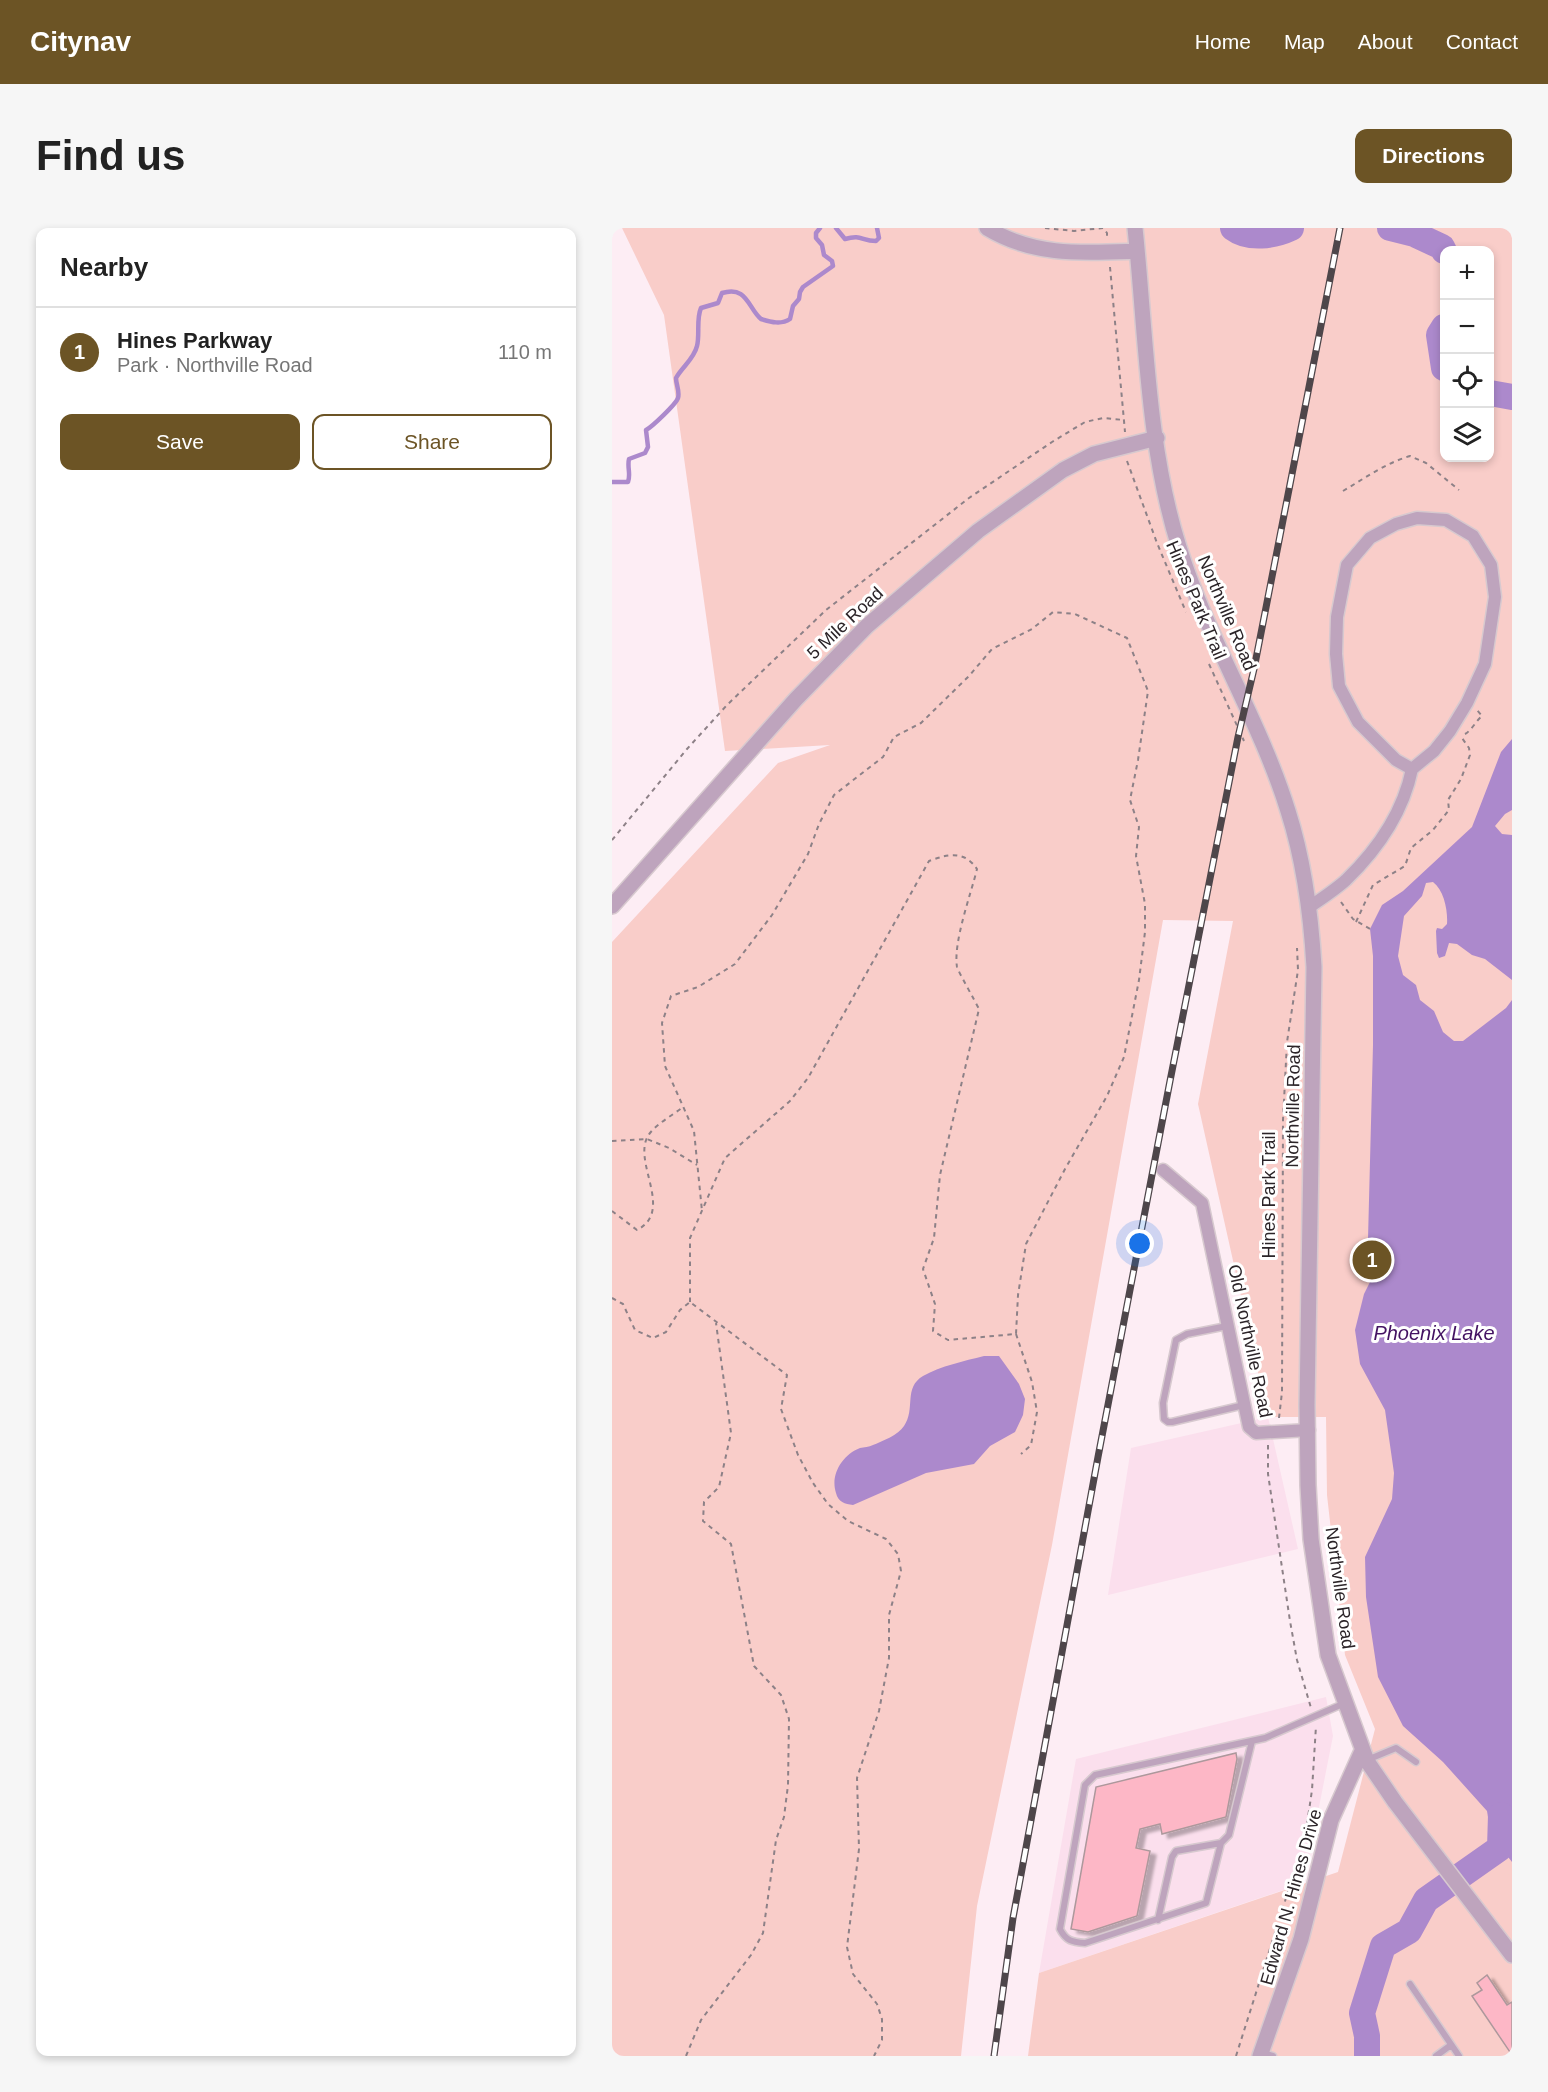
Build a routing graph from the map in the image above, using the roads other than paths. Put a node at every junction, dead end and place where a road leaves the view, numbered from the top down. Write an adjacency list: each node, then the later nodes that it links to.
1 (987, 228): 3 (street)
2 (1135, 228): 3 (street, Northville Road)
3 (1137, 250): 4 (street, Northville Road)
4 (1157, 438): 6 (street, 5 Mile Road); 7 (street, Northville Road)
5 (1412, 769): 5 (street); 7 (street)
6 (612, 906)
7 (1308, 908): 11 (street, Northville Road)
8 (1163, 1170): 9 (street, Old Northville Road)
9 (1227, 1326): 10 (street, Old Northville Road); 10 (lane)
10 (1244, 1405): 11 (street, Old Northville Road)
11 (1309, 1430): 12 (street, Northville Road)
12 (1345, 1703): 13 (lane); 14 (street, Northville Road)
13 (1252, 1741): 16 (lane); 17 (lane)
14 (1364, 1756): 15 (lane); 18 (street, Northville Road); 21 (street, Edward N. Hines Drive)
15 (1416, 1762)
16 (1221, 1843): 17 (lane); 17 (lane)
17 (1158, 1920)
18 (1512, 1955)
19 (1410, 1984): 20 (lane)
20 (1451, 2045): 22 (lane); 23 (lane)
21 (1265, 2055)
22 (1436, 2056)
23 (1459, 2056)

